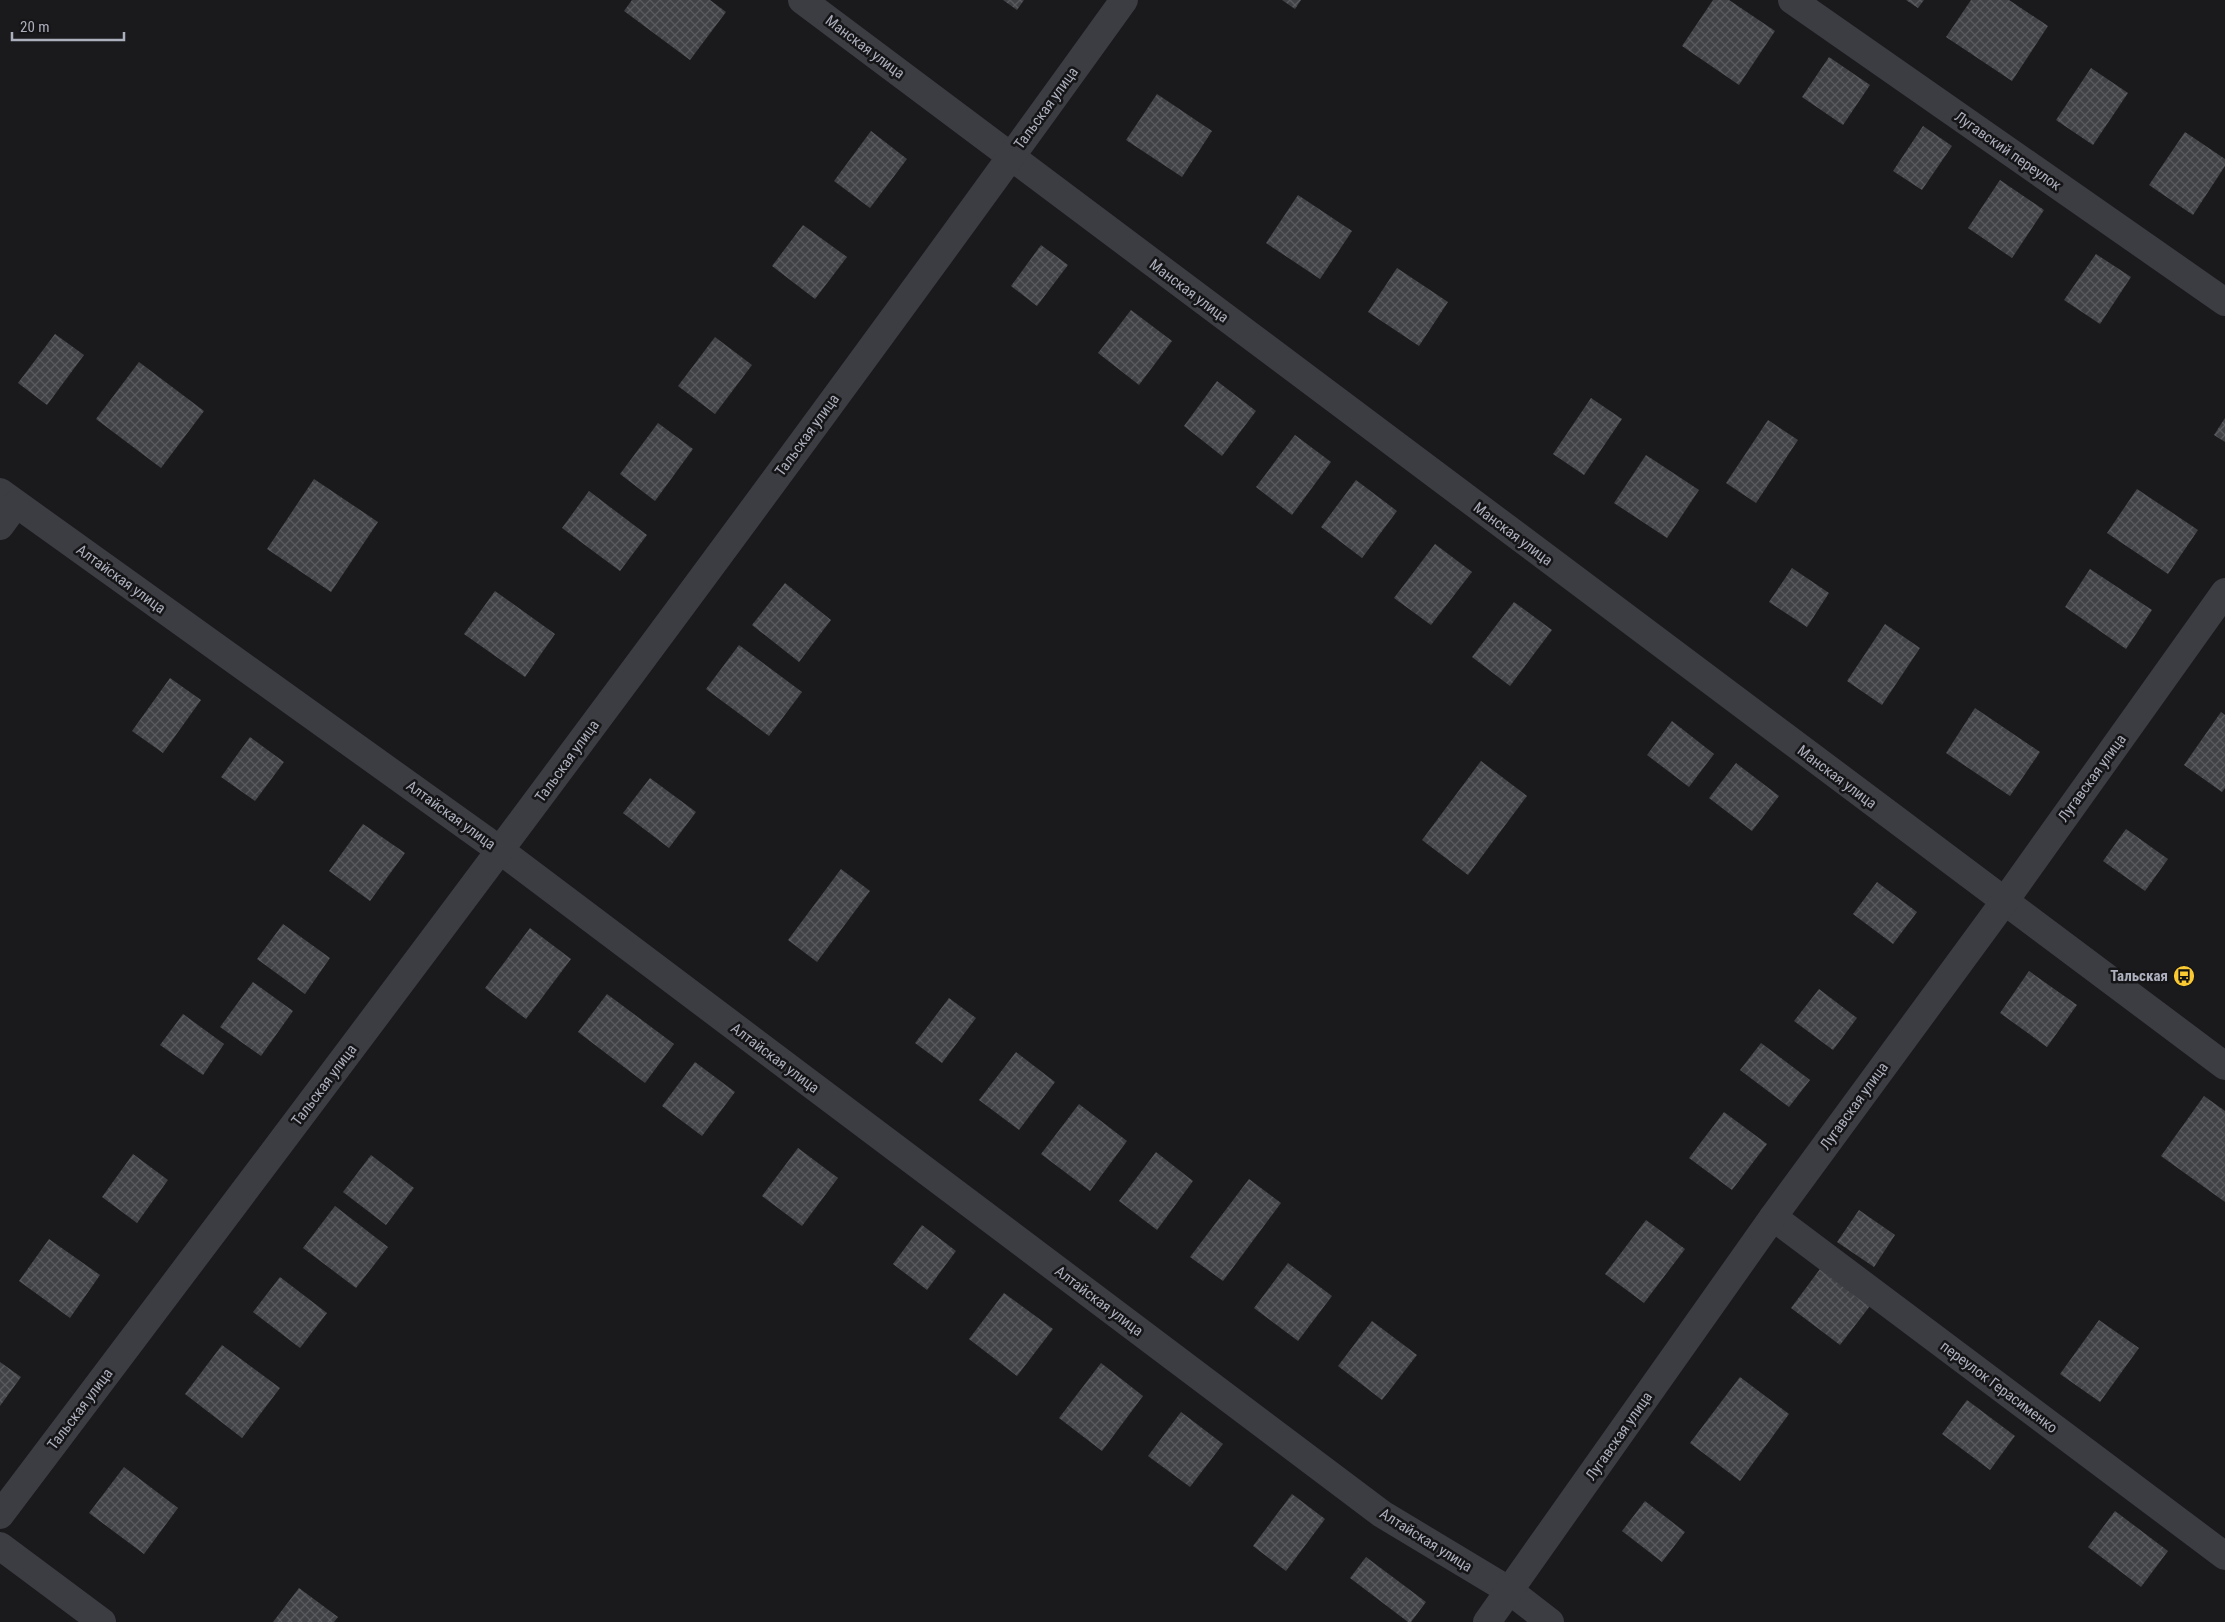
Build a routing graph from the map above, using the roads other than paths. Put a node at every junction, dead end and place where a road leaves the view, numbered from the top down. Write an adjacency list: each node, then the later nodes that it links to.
1 (802, 0): 4 (street, Манская улица)
2 (1124, 0): 4 (street, Тальская улица)
3 (1792, 0): 5 (street, Лугавский переулок)
4 (1011, 157): 9 (street, Тальская улица); 10 (street, Манская улица)
5 (2225, 302)
6 (8, 498): 7 (street); 9 (street, Алтайская улица)
7 (0, 526)
8 (2225, 592): 10 (street, Лугавская улица)
9 (501, 851): 13 (street, Тальская улица); 16 (street, Алтайская улица)
10 (2004, 902): 11 (street, Манская улица); 12 (street, Лугавская улица)
11 (2225, 1066)
12 (1773, 1217): 15 (street, переулок Герасименко); 16 (street, Лугавская улица)
13 (0, 1515)
14 (0, 1546): 17 (street)
15 (2225, 1556)
16 (1510, 1591): 18 (street, Лугавская улица); 19 (street, Алтайская улица)
17 (102, 1622)
18 (1486, 1622)
19 (1550, 1622)

